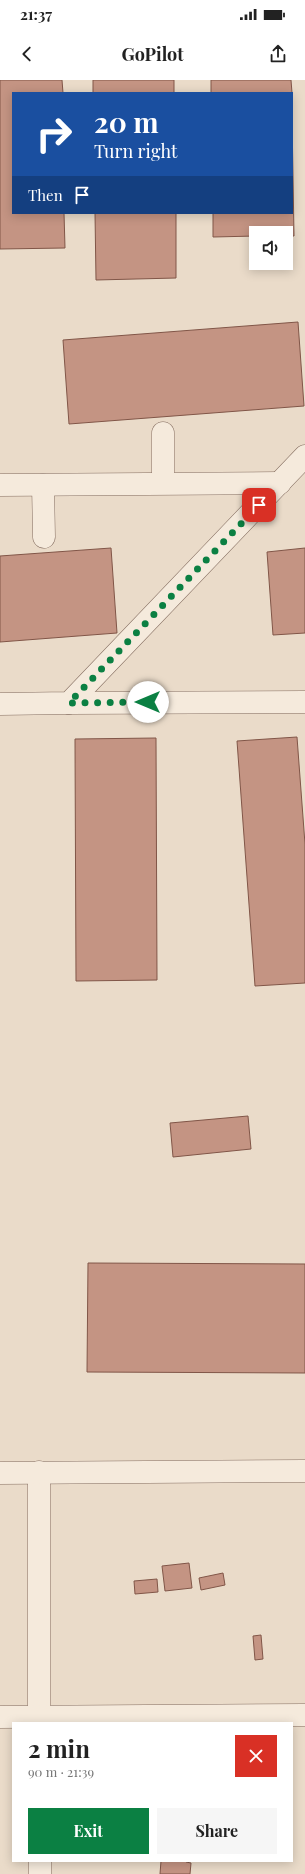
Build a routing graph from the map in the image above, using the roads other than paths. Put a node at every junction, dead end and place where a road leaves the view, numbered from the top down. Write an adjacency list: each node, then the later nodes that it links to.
1 (164, 433): 4 (street)
2 (305, 456): 3 (street)
3 (280, 482): 4 (street); 9 (street)
4 (163, 484): 6 (street)
5 (0, 485): 6 (street)
6 (43, 485): 7 (street)
7 (44, 537)
8 (305, 702): 9 (street)
9 (69, 703): 10 (street)
10 (0, 704)
11 (39, 1472): 12 (street); 13 (street); 16 (street)
12 (305, 1472)
13 (0, 1473)
14 (305, 1715): 16 (street)
15 (0, 1717): 16 (street)
16 (39, 1720)
17 (40, 1862): 18 (street)
18 (40, 1874)

